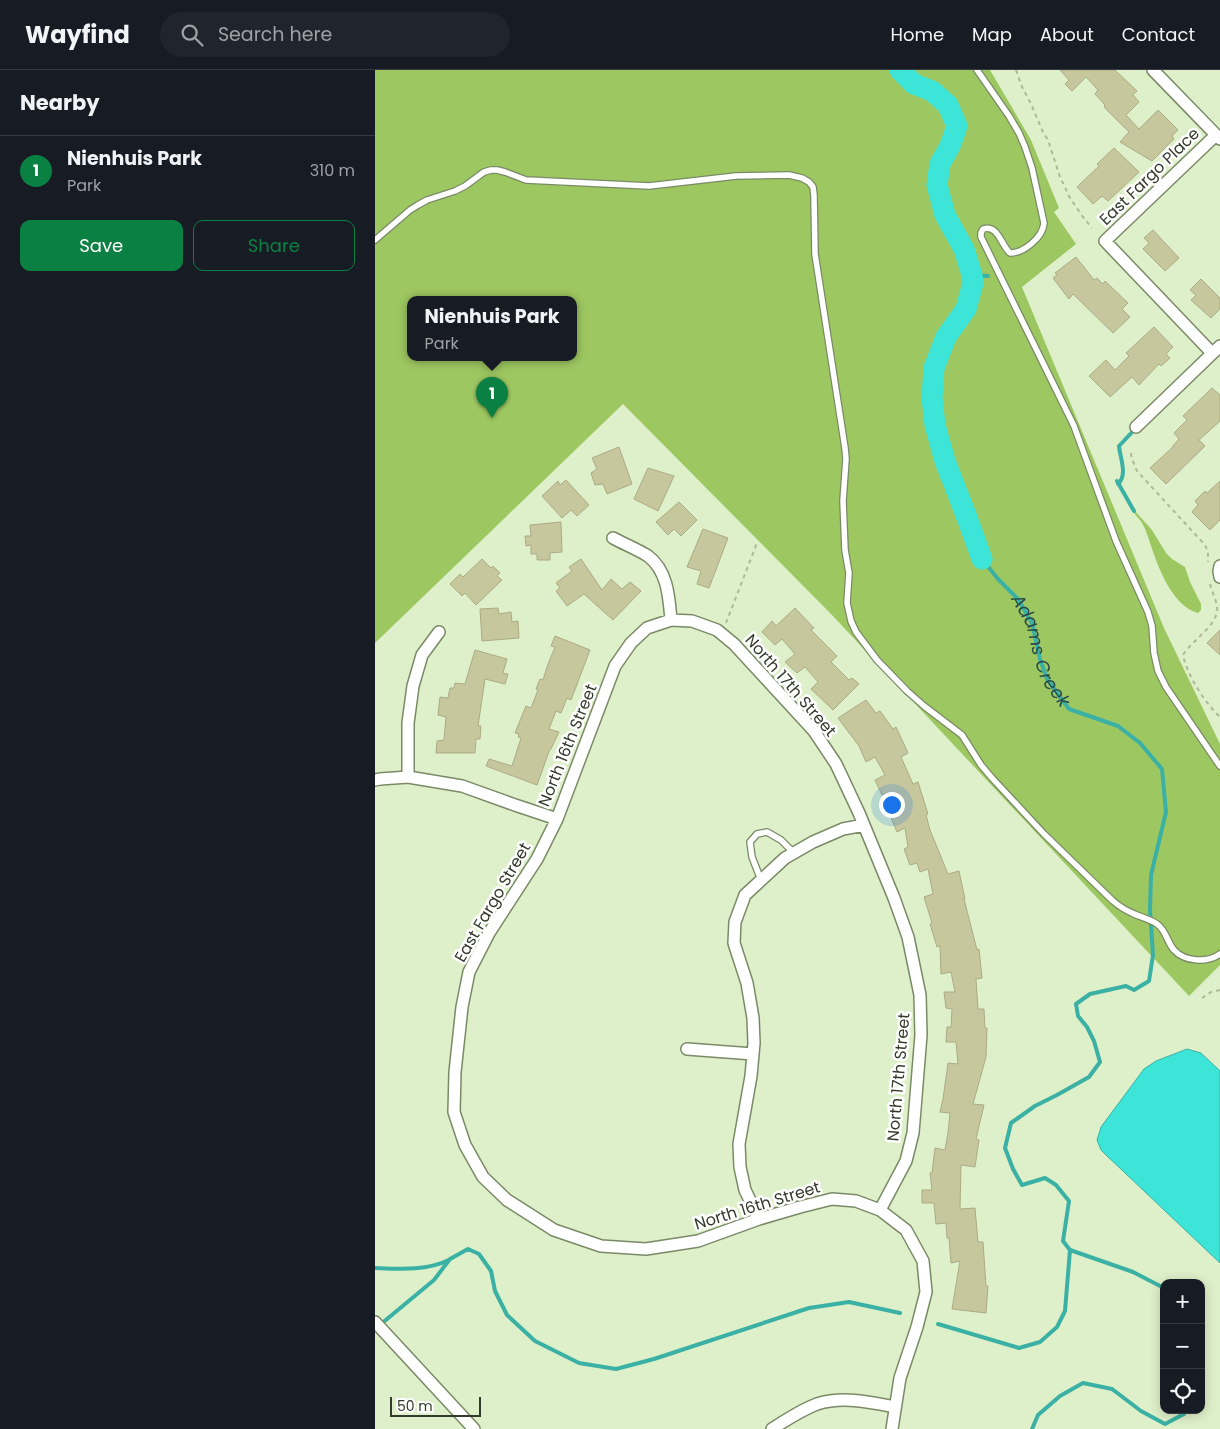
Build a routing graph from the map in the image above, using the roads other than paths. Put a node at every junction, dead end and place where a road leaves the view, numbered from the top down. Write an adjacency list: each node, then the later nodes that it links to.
1 (977, 70): 10 (lane)
2 (1153, 70): 3 (street)
3 (1218, 137): 5 (street, East Fargo Place)
4 (375, 240): 17 (lane)
5 (1216, 349): 6 (street)
6 (1136, 427)
7 (613, 538): 8 (street)
8 (671, 620): 13 (street, North 16th Street); 14 (street, North 17th Street)
9 (439, 632): 11 (street)
10 (1220, 766)
11 (408, 777): 12 (street, North 16th Street); 13 (street, North 16th Street)
12 (375, 780)
13 (557, 819): 20 (street, East Fargo Street)
14 (864, 824): 15 (street); 21 (street, North 17th Street)
15 (794, 853): 16 (street); 16 (lane)
16 (761, 880): 19 (street)
17 (1220, 954)
18 (687, 1049): 19 (street)
19 (753, 1054): 22 (street)
20 (483, 1177): 22 (street, North 16th Street)
21 (880, 1210): 22 (street, North 16th Street); 24 (street, North 16th Street)
22 (759, 1219)
23 (375, 1322): 25 (street)
24 (895, 1408): 26 (street); 27 (street, North 16th Street)
25 (474, 1429)
26 (772, 1429)
27 (892, 1429)

